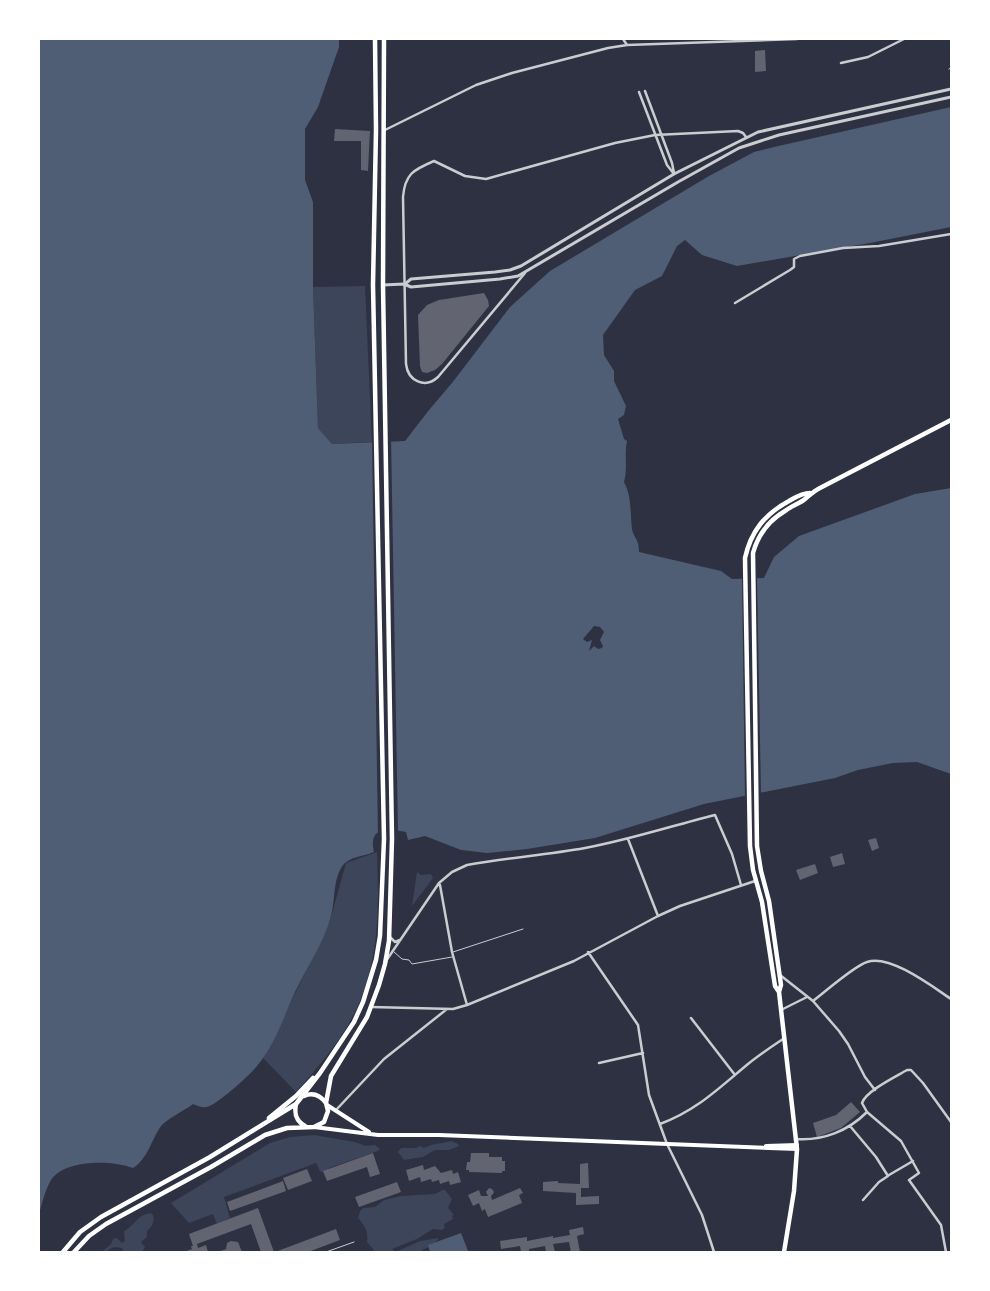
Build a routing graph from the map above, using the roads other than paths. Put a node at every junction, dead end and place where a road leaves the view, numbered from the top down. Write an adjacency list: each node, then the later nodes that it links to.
1 (375, 39): 11 (main road)
2 (384, 39): 12 (main road)
3 (623, 39): 10 (street)
4 (675, 39): 9 (street)
5 (764, 39): 6 (street); 8 (street)
6 (797, 39)
7 (904, 39): 13 (street)
8 (732, 40): 9 (street)
9 (677, 43): 10 (street)
10 (627, 45): 19 (street)
11 (375, 46): 12 (main road); 18 (main road)
12 (384, 46): 19 (main road)
13 (841, 63)
14 (951, 89): 22 (street)
15 (645, 91): 20 (street)
16 (639, 92): 21 (street)
17 (951, 97): 24 (street)
18 (376, 130): 19 (main road); 29 (main road)
19 (384, 130): 30 (main road)
20 (661, 135): 21 (street); 22 (street); 23 (street)
21 (655, 136): 23 (street); 28 (street)
22 (746, 137): 23 (street)
23 (674, 174): 24 (street); 26 (street)
24 (678, 182): 27 (street)
25 (951, 234): 31 (street)
26 (522, 266): 27 (street); 28 (street)
27 (525, 273): 28 (street); 28 (street)
28 (404, 284): 30 (street)
29 (373, 285): 30 (main road); 59 (main road)
30 (383, 285): 40 (main road)
31 (735, 303)
32 (951, 420): 33 (main road)
33 (810, 493): 35 (main road); 47 (main road)
34 (628, 839): 36 (street); 37 (street); 38 (street)
35 (755, 881): 37 (street); 48 (main road)
36 (439, 883): 41 (street); 43 (street)
37 (741, 885): 38 (street)
38 (658, 916): 44 (street)
39 (523, 929): 43 (lane)
40 (390, 936): 41 (street); 46 (main road)
41 (402, 938): 42 (street)
42 (393, 951): 45 (lane); 46 (street)
43 (452, 952): 45 (street)
44 (588, 952): 52 (street); 58 (street)
45 (453, 957): 52 (street)
46 (384, 964): 53 (main road)
47 (780, 975): 48 (main road); 49 (street)
48 (779, 992): 55 (main road)
49 (807, 997): 51 (street); 55 (street)
50 (951, 999): 51 (street)
51 (813, 1001): 62 (street)
52 (467, 1005): 54 (street)
53 (371, 1008): 54 (street); 65 (main road)
54 (447, 1009): 66 (street)
55 (781, 1010): 57 (main road)
56 (690, 1018): 61 (street)
57 (784, 1039): 61 (street); 73 (main road)
58 (643, 1053): 60 (street); 69 (street)
59 (330, 1058): 63 (main road); 74 (main road)
60 (599, 1063)
61 (735, 1075): 69 (street)
62 (875, 1090): 67 (street); 68 (street)
63 (302, 1097): 64 (main road); 65 (main road)
64 (296, 1104): 71 (main road); 74 (main road)
65 (327, 1104): 66 (main road); 71 (main road)
66 (336, 1110): 72 (main road)
67 (867, 1112): 70 (street); 77 (street)
68 (951, 1122)
69 (660, 1124): 75 (street)
70 (850, 1126): 73 (street); 78 (street)
71 (312, 1127): 72 (main road); 82 (main road)
72 (378, 1135): 75 (main road)
73 (796, 1139): 76 (main road)
74 (232, 1143): 81 (main road)
75 (667, 1144): 76 (main road); 84 (street)
76 (797, 1147): 85 (main road)
77 (913, 1161): 78 (street); 86 (street)
78 (888, 1176): 79 (street)
79 (863, 1200)
80 (354, 1242): 83 (lane)
81 (64, 1252)
82 (74, 1252)
83 (326, 1252)
84 (714, 1252)
85 (784, 1252)
86 (946, 1252)

